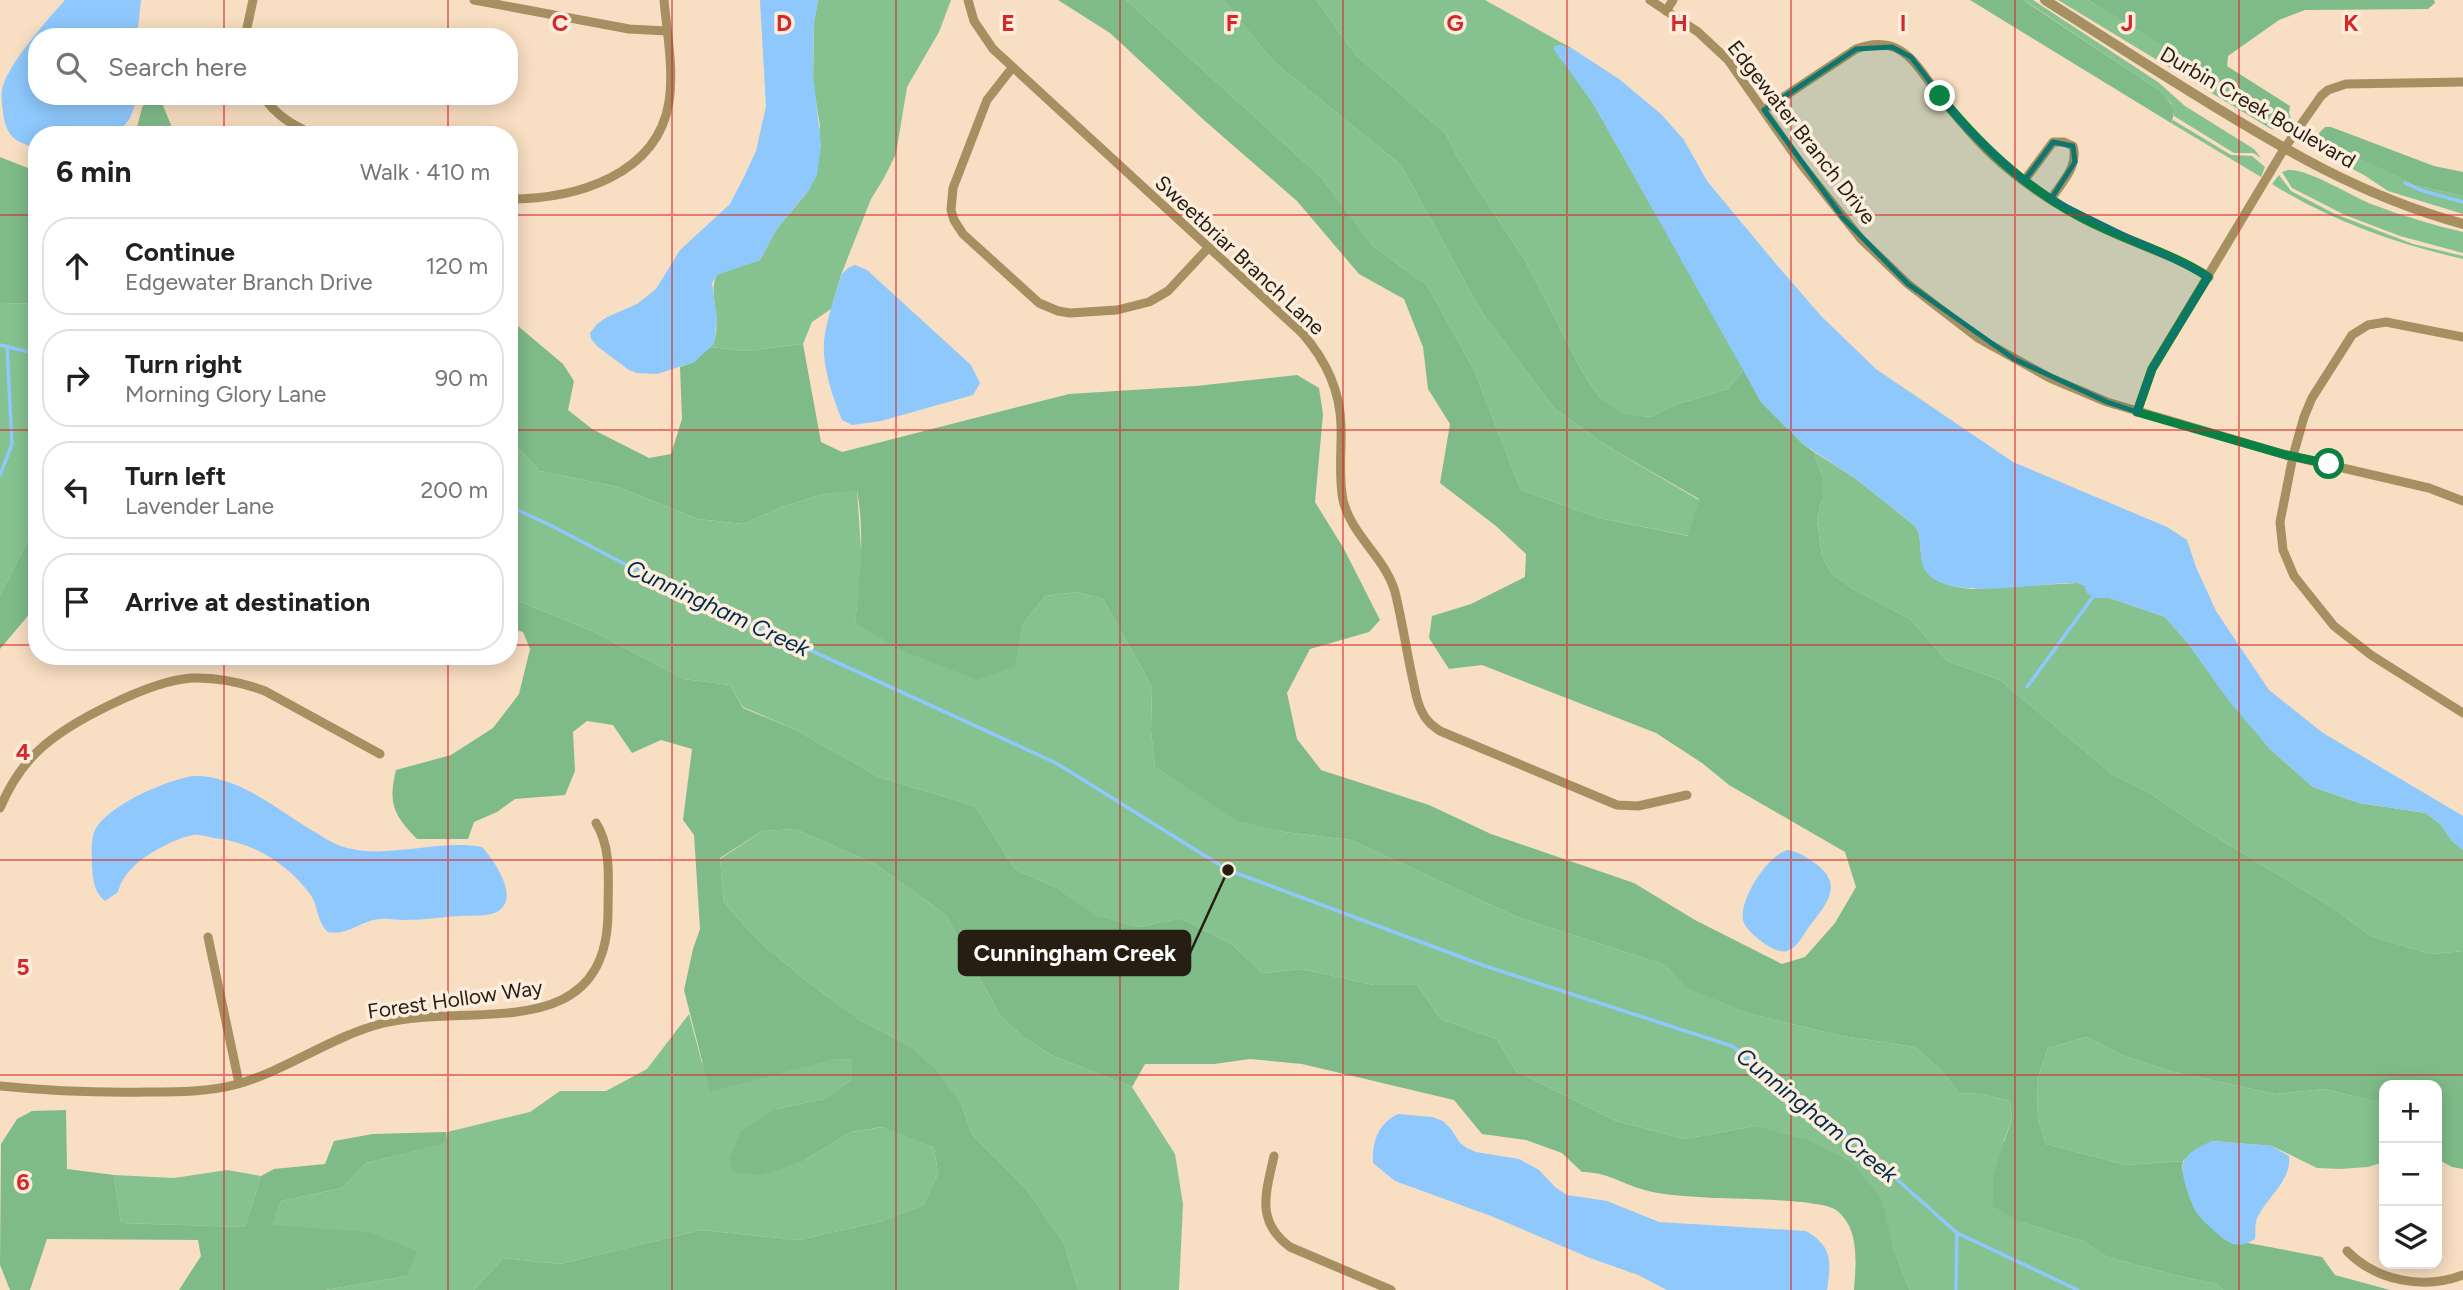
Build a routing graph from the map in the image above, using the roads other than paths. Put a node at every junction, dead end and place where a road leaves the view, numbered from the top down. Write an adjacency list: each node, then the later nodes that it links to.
1 (253, 0): 9 (street)
2 (474, 0): 10 (street)
3 (664, 0): 10 (street)
4 (968, 0): 11 (street, Sweetbriar Branch Lane)
5 (1650, 0): 8 (street, Edgewater Branch Drive)
6 (1673, 0): 8 (street)
7 (2045, 0): 16 (street, Durbin Creek Boulevard)
8 (1666, 11): 14 (street, Edgewater Branch Drive)
9 (247, 28)
10 (667, 31): 18 (street)
11 (1012, 68): 21 (street, Sweetbriar Branch Lane); 21 (street)
12 (2463, 82): 16 (street)
13 (271, 105): 15 (street)
14 (1764, 110): 17 (street); 24 (street, Edgewater Branch Drive)
15 (296, 126)
16 (2284, 149): 20 (street, Durbin Creek Boulevard); 22 (street)
17 (2024, 181): 19 (street); 19 (street)
18 (518, 198)
19 (2051, 199): 22 (street)
20 (2463, 224)
21 (1209, 247): 29 (street, Sweetbriar Branch Lane)
22 (2208, 277): 24 (street)
23 (2463, 337): 25 (street)
24 (2137, 412): 25 (street, Edgewater Branch Drive)
25 (2292, 456): 26 (street, Edgewater Branch Drive); 27 (street)
26 (2463, 501)
27 (2463, 713)
28 (380, 754): 30 (street)
29 (1687, 795)
30 (0, 808)
31 (596, 823): 33 (street, Forest Hollow Way)
32 (208, 937): 33 (street)
33 (239, 1083): 34 (street, Forest Hollow Way)
34 (0, 1086)
35 (1274, 1156): 38 (street)
36 (2347, 1251): 37 (street)
37 (2463, 1275)
38 (1389, 1290)

